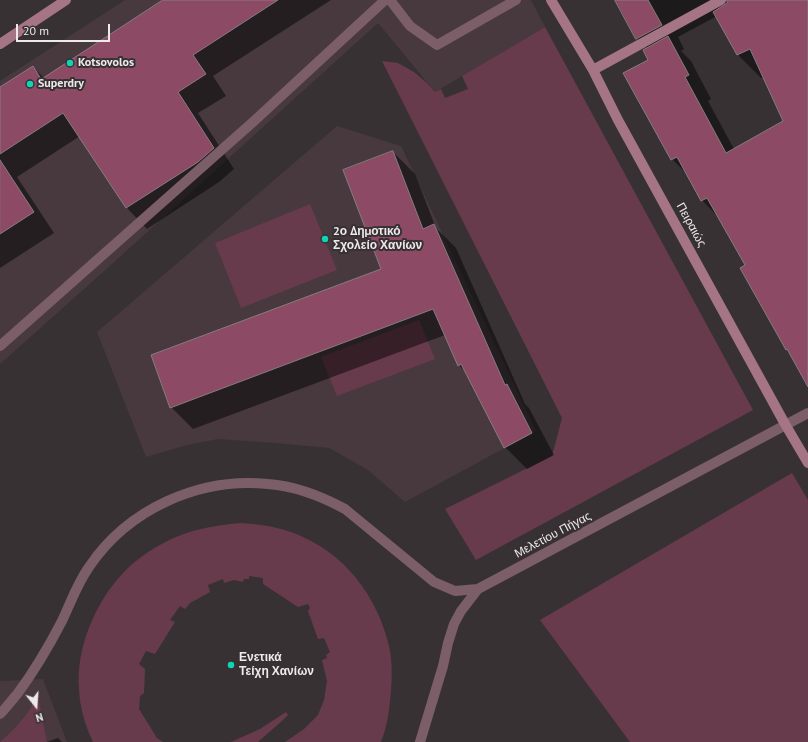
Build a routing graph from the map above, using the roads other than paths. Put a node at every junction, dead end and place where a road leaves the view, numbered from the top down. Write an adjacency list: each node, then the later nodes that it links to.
1 (66, 0): 7 (street)
2 (385, 0): 9 (street)
3 (390, 0): 4 (street)
4 (516, 0)
5 (551, 0): 8 (street, Πειραιώς)
6 (721, 0): 8 (street)
7 (0, 44)
8 (593, 70): 11 (street, Πειραιώς)
9 (0, 346)
10 (808, 413): 11 (street, Μελετίου Πήγας)
11 (785, 424): 12 (street, Πειραιώς); 13 (street, Μελετίου Πήγας)
12 (808, 463)
13 (478, 590): 14 (street); 15 (street, Μελετίου Πήγας)
14 (0, 714)
15 (420, 742)

